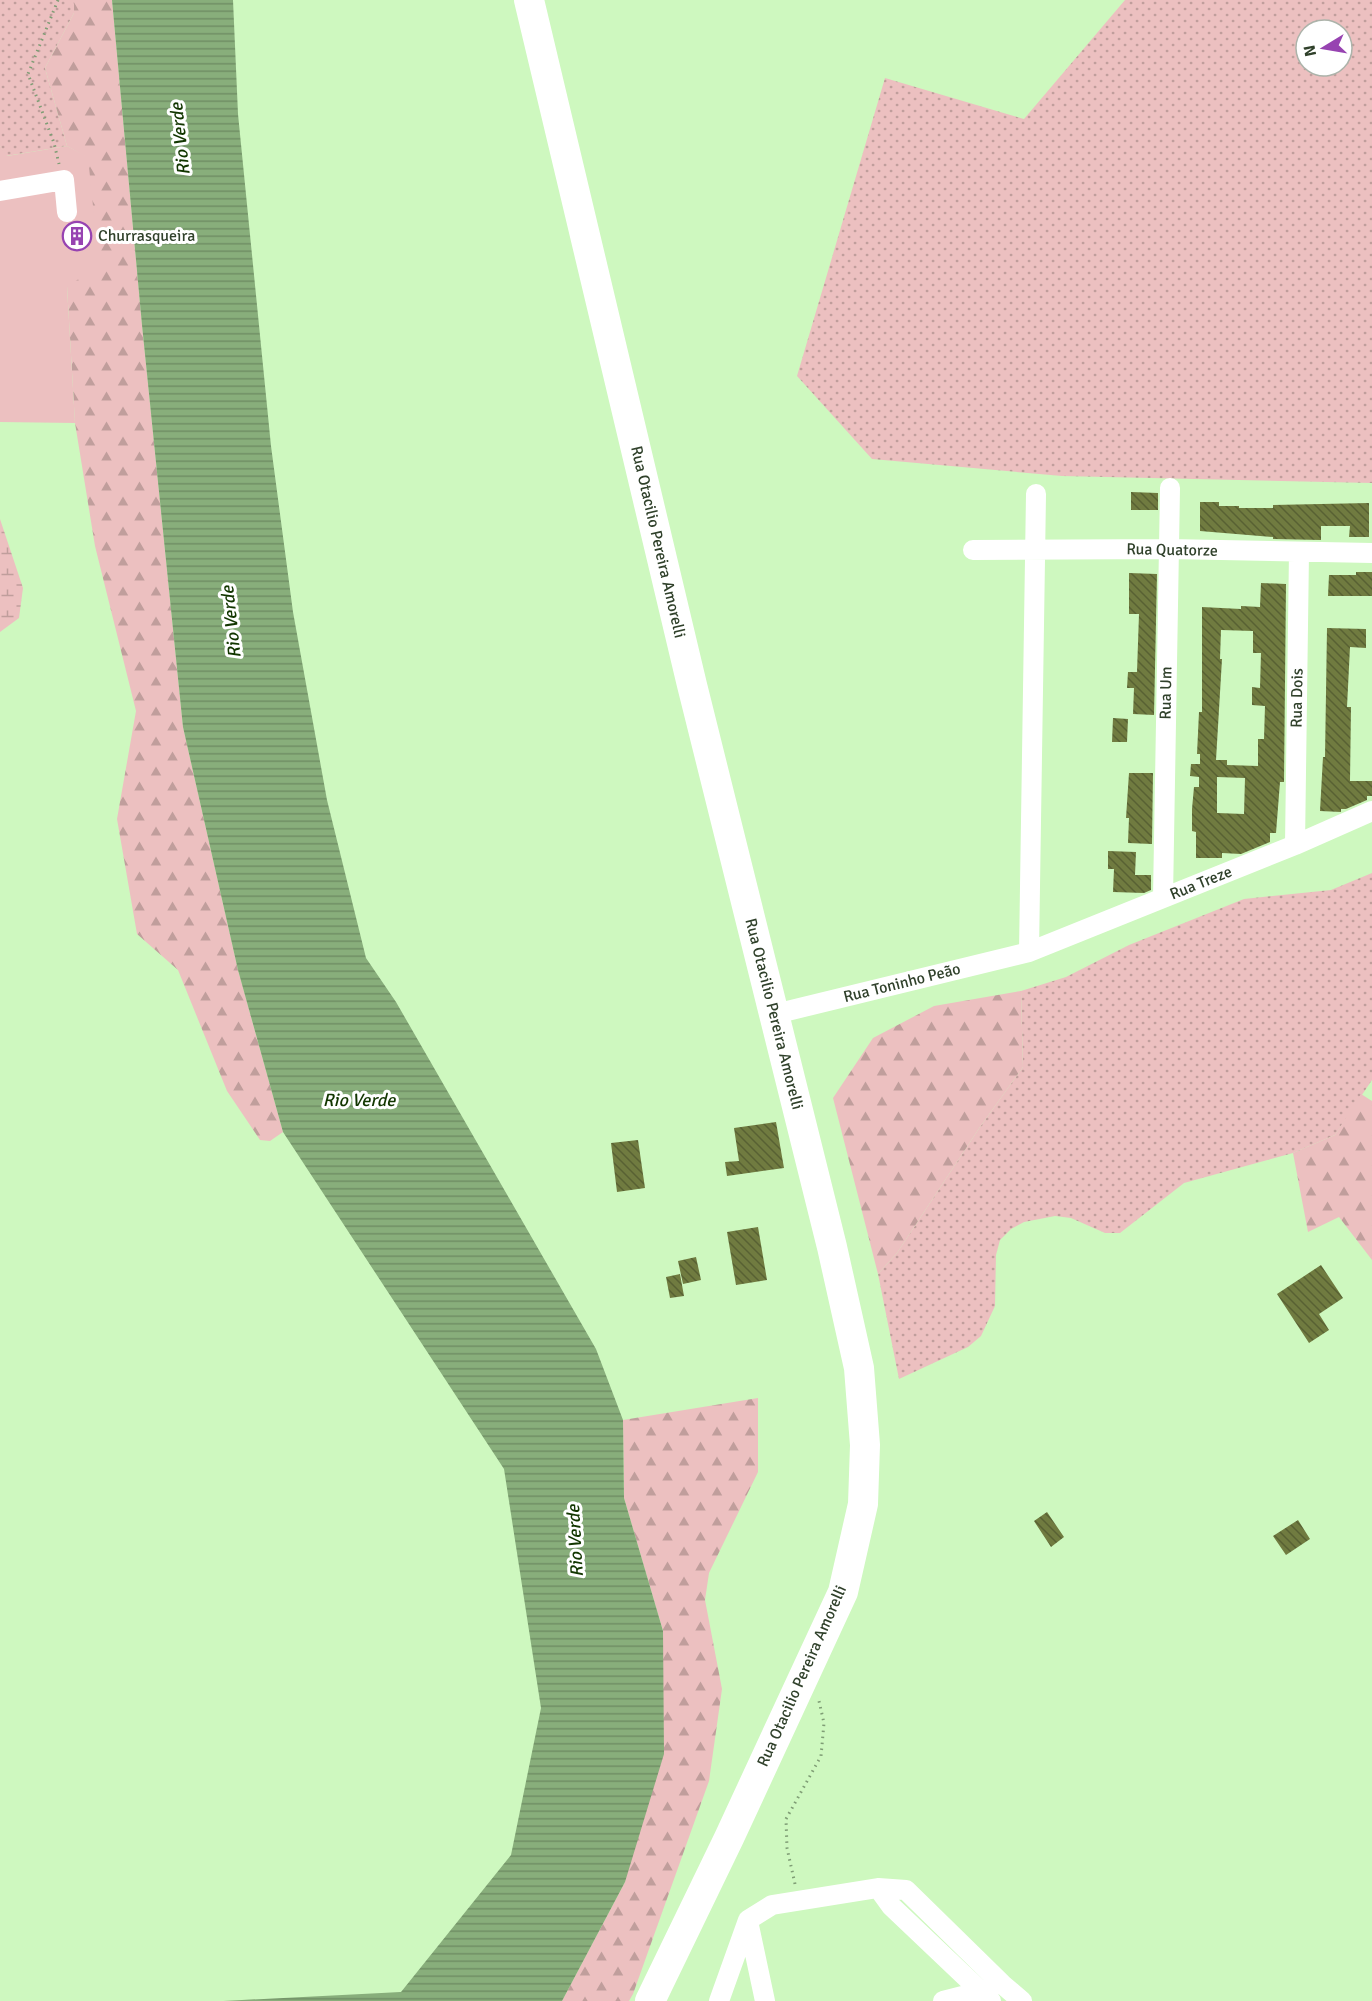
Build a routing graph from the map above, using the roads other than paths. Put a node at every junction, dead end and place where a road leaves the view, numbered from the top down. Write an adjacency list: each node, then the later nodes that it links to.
1 (529, 0): 15 (main road, Rua Otacilio Pereira Amorelli)
2 (0, 191): 3 (street)
3 (67, 212)
4 (1170, 488): 7 (street, Rua Um)
5 (1036, 494): 6 (street)
6 (1036, 549): 7 (street, Rua Quatorze); 8 (street, Rua Quatorze); 14 (street)
7 (1169, 549): 9 (street, Rua Quatorze); 13 (street, Rua Um)
8 (973, 550)
9 (1299, 552): 10 (street, Rua Quatorze); 12 (street, Rua Dois)
10 (1372, 553)
11 (1372, 811): 12 (street, Rua Treze)
12 (1295, 845): 13 (street, Rua Treze)
13 (1163, 898): 14 (street, Rua Treze)
14 (1029, 952): 15 (street, Rua Toninho Peão)
15 (775, 1014): 18 (main road, Rua Otacilio Pereira Amorelli)
16 (748, 1920): 17 (street); 19 (street); 20 (street)
17 (992, 1993): 21 (street); 22 (street)
18 (650, 2001)
19 (719, 2001)
20 (765, 2001)
21 (943, 2001)
22 (1022, 2001)

